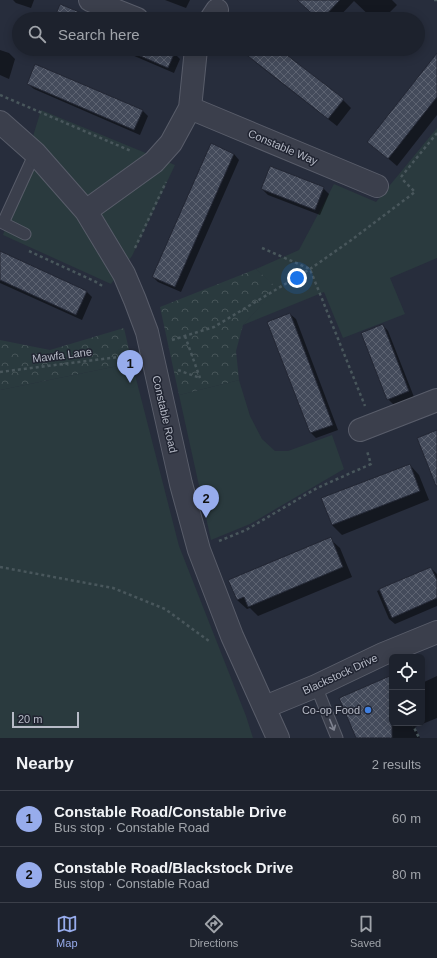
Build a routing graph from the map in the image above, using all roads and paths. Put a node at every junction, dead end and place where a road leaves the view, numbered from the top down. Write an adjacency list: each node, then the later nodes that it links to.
1 (90, 0): 2 (street)
2 (120, 12)
3 (195, 56): 4 (street)
4 (190, 108): 9 (street, Constable Way); 10 (street)
5 (0, 122): 7 (street, Constable Road)
6 (437, 133): 8 (path)
7 (35, 153): 10 (street, Constable Road); 11 (lane)
8 (401, 178): 9 (path); 14 (path)
9 (377, 186)
10 (86, 211): 23 (street, Constable Road)
11 (25, 234)
12 (262, 248): 14 (path)
13 (27, 250): 15 (path)
14 (310, 269): 16 (path); 22 (path)
15 (108, 289)
16 (185, 336): 17 (path); 20 (path)
17 (172, 340)
18 (126, 356): 19 (path, Mawfa Lane)
19 (0, 372)
20 (200, 378)
21 (437, 400): 22 (street)
22 (366, 427): 23 (path)
23 (199, 550): 26 (street, Constable Road)
24 (0, 567): 26 (path)
25 (437, 632): 27 (street, Blackstock Drive)
26 (232, 636): 28 (street, Constable Road)
27 (316, 686): 28 (street, Blackstock Drive); 31 (lane, one-way to 31)
28 (265, 707): 30 (street, Constable Road)
29 (413, 726): 32 (path)
30 (278, 738)
31 (337, 738)
32 (419, 738)

